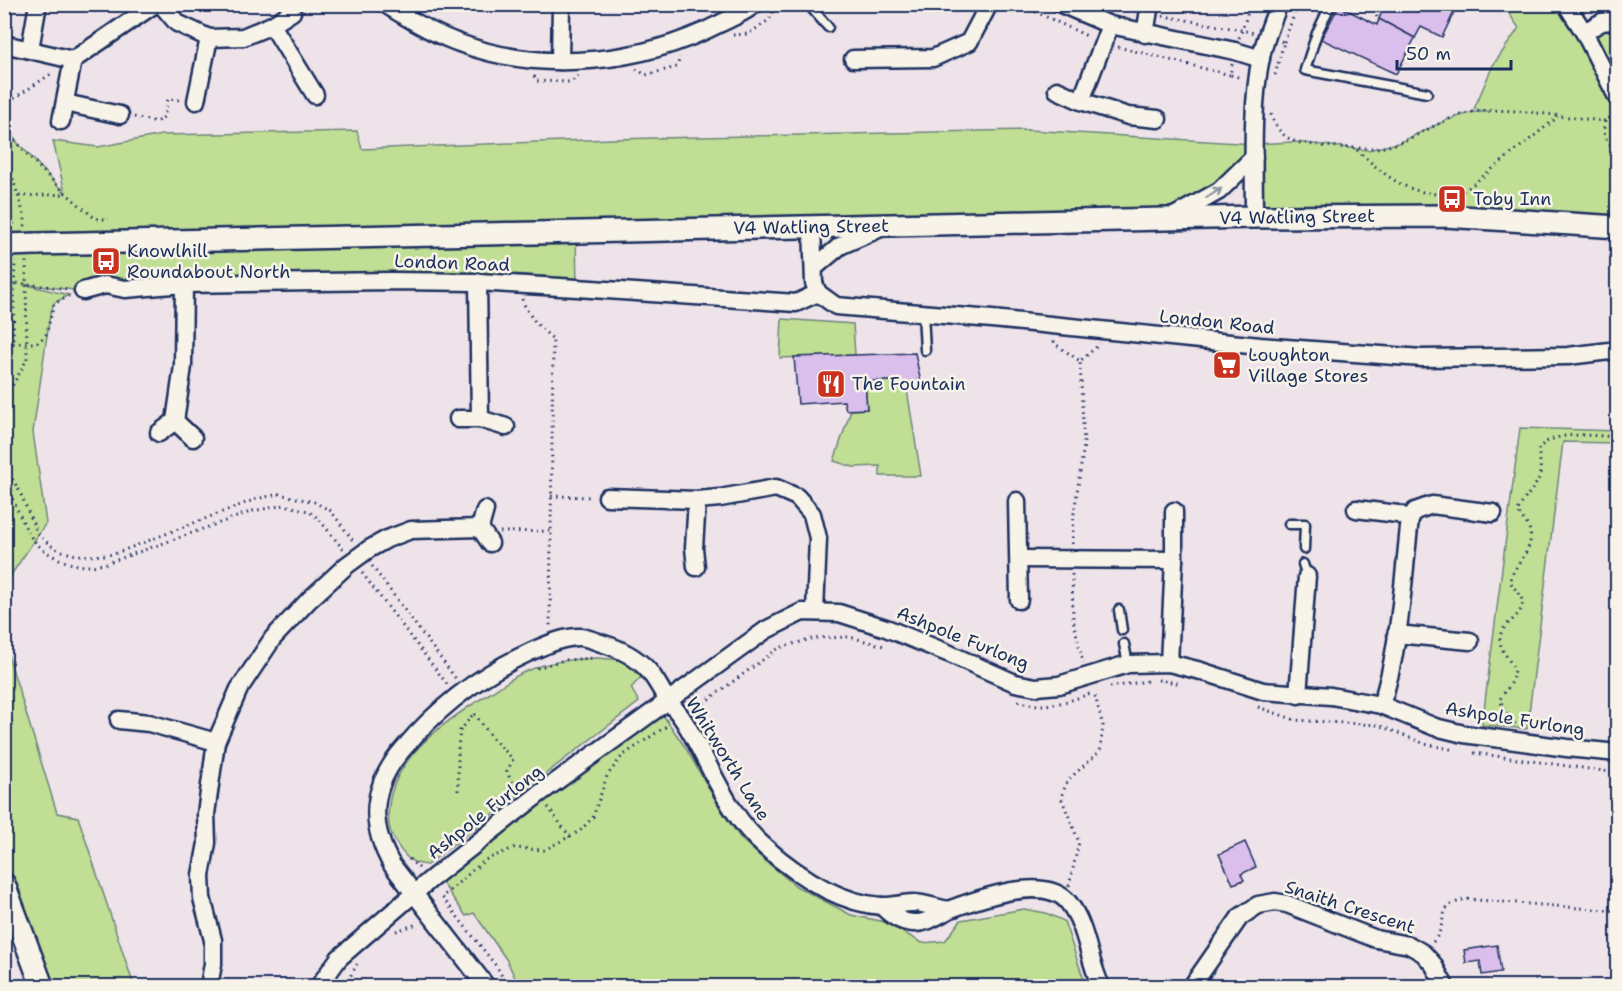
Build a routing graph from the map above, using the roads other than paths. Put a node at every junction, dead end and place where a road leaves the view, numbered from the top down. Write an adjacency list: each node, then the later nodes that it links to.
1 (38, 4): 23 (street)
2 (155, 4): 26 (street)
3 (161, 4): 21 (street)
4 (385, 4): 27 (street)
5 (561, 4): 27 (street)
6 (808, 4): 18 (lane)
7 (989, 4): 24 (street)
8 (1061, 4): 17 (street)
9 (1279, 4): 25 (street)
10 (1332, 4): 29 (lane)
11 (1566, 4): 19 (street)
12 (750, 6): 27 (street)
13 (1150, 9): 20 (street)
14 (292, 12): 16 (street)
15 (1617, 20): 19 (street)
16 (272, 25): 21 (street); 30 (street)
17 (1110, 25): 20 (street); 33 (street)
18 (828, 27)
19 (1584, 32): 31 (street)
20 (1145, 34): 25 (street)
21 (209, 38): 32 (street)
22 (4, 44): 23 (street)
23 (30, 49): 26 (street)
24 (853, 59)
25 (1261, 59): 38 (street)
26 (74, 60): 34 (street)
27 (560, 61)
28 (1057, 90): 33 (street)
29 (1427, 93)
30 (315, 95)
31 (1617, 99)
32 (196, 101)
33 (1081, 101): 36 (street)
34 (65, 103): 35 (street); 37 (street)
35 (120, 115)
36 (1158, 119)
37 (61, 121)
38 (1254, 157): 39 (street); 40 (street, one-way to 38)
39 (1254, 217): 40 (street, V4 Watling Street); 43 (street, V4 Watling Street)
40 (1168, 219): 41 (street, V4 Watling Street)
41 (887, 225): 42 (street, V4 Watling Street); 45 (street)
42 (812, 226): 44 (street, V4 Watling Street); 45 (street)
43 (1617, 226)
44 (20, 243)
45 (814, 268): 49 (street)
46 (478, 282): 47 (street, London Road); 49 (street, London Road); 54 (street)
47 (184, 284): 48 (street, London Road); 55 (street)
48 (83, 291)
49 (818, 293): 50 (street, London Road)
50 (923, 313): 51 (lane); 52 (street, London Road)
51 (925, 350)
52 (1617, 350)
53 (458, 419): 54 (street)
54 (480, 419): 56 (street)
55 (175, 422): 57 (street); 58 (street)
56 (506, 427)
57 (159, 433)
58 (193, 438)
59 (607, 497): 60 (street)
60 (697, 500): 71 (street); 75 (street)
61 (1017, 501): 69 (street)
62 (1356, 509): 66 (street)
63 (485, 510): 86 (street)
64 (1174, 511): 70 (street)
65 (1493, 513): 66 (street)
66 (1410, 519): 77 (street)
67 (1289, 524): 68 (lane)
68 (1304, 549)
69 (1019, 559): 70 (street); 73 (street)
70 (1174, 560): 80 (street)
71 (696, 567)
72 (1305, 570): 82 (street)
73 (1019, 600)
74 (1119, 610): 76 (lane)
75 (815, 612): 81 (street, Ashpole Furlong); 83 (street, Ashpole Furlong)
76 (1122, 630)
77 (1396, 634): 78 (street); 84 (street)
78 (1470, 641)
79 (1124, 644): 81 (lane)
80 (1169, 663): 81 (street, Ashpole Furlong); 82 (street, Ashpole Furlong)
81 (1128, 664)
82 (1298, 695): 84 (street, Ashpole Furlong)
83 (668, 700): 89 (street, Ashpole Furlong); 89 (street); 96 (street, Whitworth Lane)
84 (1381, 705): 87 (street, Ashpole Furlong)
85 (119, 720): 86 (street)
86 (216, 742): 93 (street)
87 (1617, 753)
88 (4, 884): 90 (street)
89 (414, 893): 94 (street, Ashpole Furlong); 95 (street)
90 (27, 945): 91 (street); 92 (street)
91 (30, 987)
92 (42, 987)
93 (209, 987)
94 (319, 987)
95 (486, 987)
96 (1101, 987)
97 (1192, 987): 98 (street, Snaith Crescent)
98 (1445, 987)

